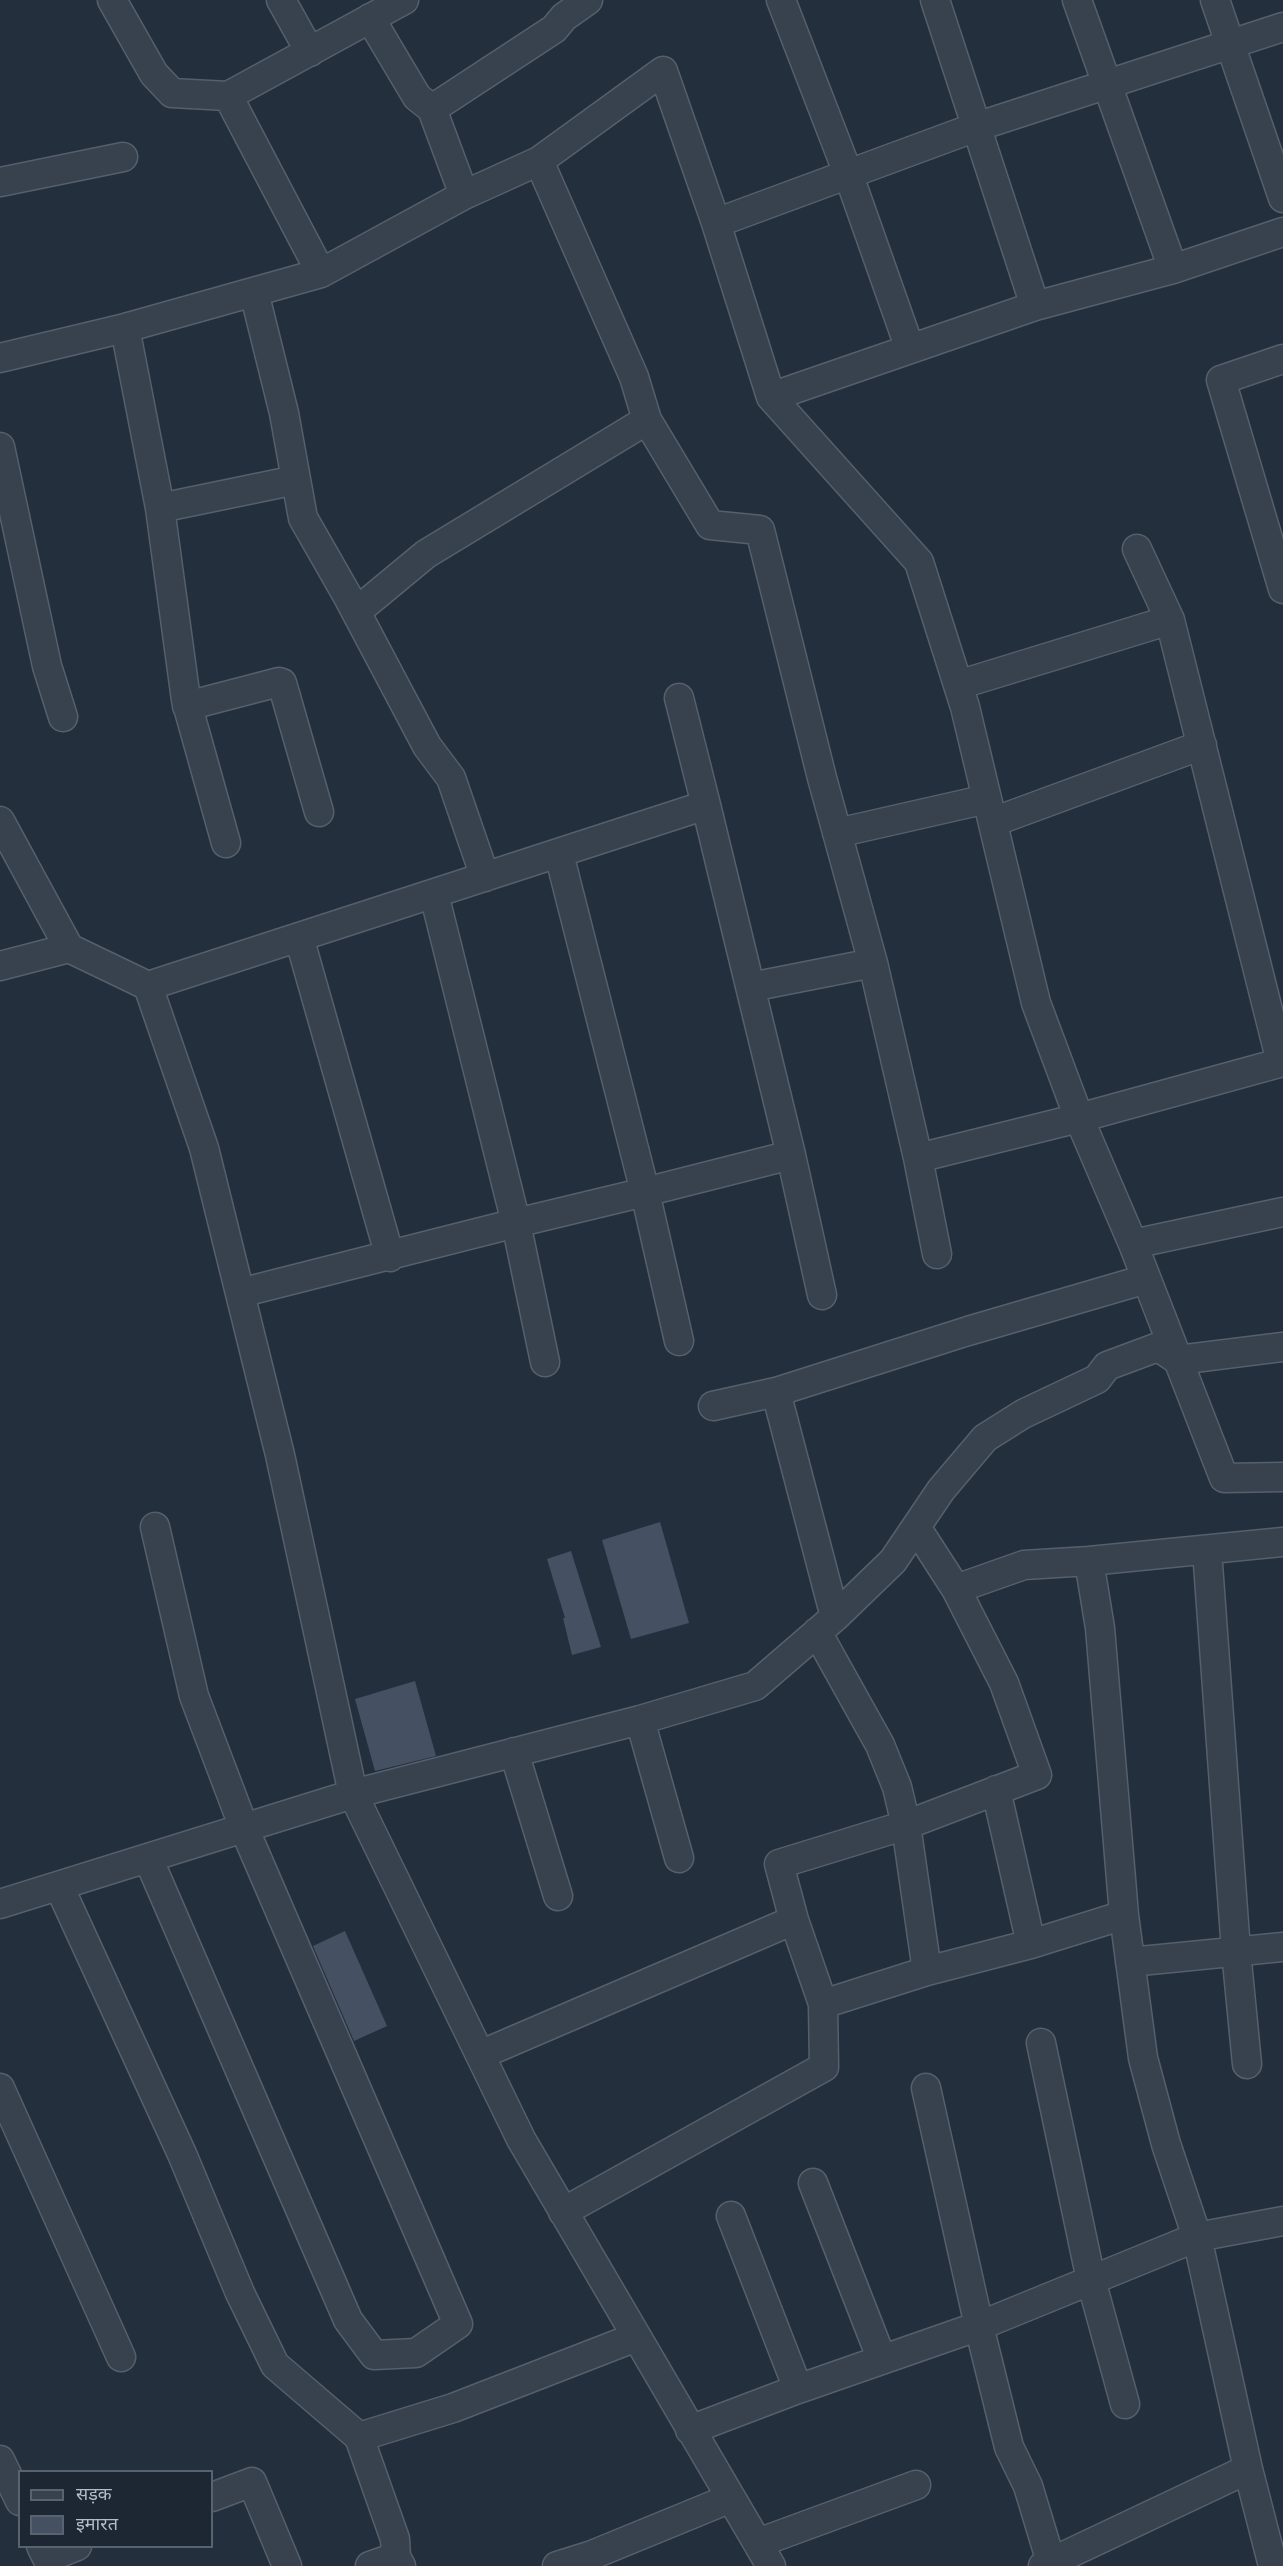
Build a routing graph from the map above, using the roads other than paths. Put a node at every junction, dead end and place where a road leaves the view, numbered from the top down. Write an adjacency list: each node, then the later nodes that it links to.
1 (112, 0): 15 (street)
2 (281, 0): 13 (street)
3 (404, 0): 10 (street)
4 (588, 0): 9 (street)
5 (781, 0): 20 (street)
6 (935, 0): 17 (street)
7 (1077, 0): 14 (street)
8 (1215, 0): 12 (street)
9 (556, 8): 16 (street)
10 (370, 18): 13 (street); 16 (street)
11 (1283, 27): 12 (street)
12 (1232, 45): 14 (street); 23 (street)
13 (310, 52): 15 (street)
14 (1107, 85): 17 (street); 26 (street)
15 (228, 96): 27 (street)
16 (432, 109): 22 (street)
17 (976, 127): 20 (street); 29 (street)
18 (123, 157): 21 (street)
19 (539, 161): 22 (street); 24 (street); 35 (street)
20 (849, 176): 24 (street); 31 (street)
21 (0, 182)
22 (464, 195): 27 (street)
23 (1283, 198)
24 (716, 223): 34 (street)
25 (1283, 232): 26 (street)
26 (1173, 269): 29 (street)
27 (321, 273): 28 (street)
28 (254, 292): 30 (street); 37 (street)
29 (1035, 306): 31 (street)
30 (126, 327): 32 (street); 38 (street)
31 (910, 349): 34 (street)
32 (0, 358)
33 (1283, 359): 40 (street)
34 (771, 397): 43 (street)
35 (647, 420): 41 (street); 52 (street)
36 (0, 447): 46 (street)
37 (296, 480): 38 (street); 41 (street)
38 (160, 508): 45 (street)
39 (1137, 549): 42 (street)
40 (1283, 589)
41 (356, 612): 55 (street)
42 (1170, 620): 43 (street); 47 (street)
43 (958, 685): 49 (street)
44 (680, 698): 48 (street)
45 (187, 703): 50 (street); 53 (street)
46 (63, 717)
47 (1202, 746): 49 (street); 63 (street)
48 (706, 806): 54 (street); 62 (street)
49 (990, 811): 52 (street); 64 (street)
50 (320, 812)
51 (0, 821): 58 (street)
52 (837, 833): 59 (street)
53 (226, 843)
54 (559, 854): 55 (street); 67 (street)
55 (485, 877): 56 (street)
56 (434, 894): 57 (street); 69 (street)
57 (299, 937): 61 (street); 72 (street)
58 (69, 948): 60 (street); 61 (street)
59 (873, 963): 62 (street); 66 (street)
60 (0, 966)
61 (148, 986): 74 (street)
62 (751, 987): 65 (street)
63 (1282, 1062): 64 (street)
64 (1079, 1118): 66 (street); 70 (street)
65 (791, 1155): 67 (street); 75 (street)
66 (918, 1158): 71 (street)
67 (645, 1192): 69 (street); 76 (street)
68 (1283, 1212): 70 (street)
69 (516, 1223): 72 (street); 79 (street)
70 (1133, 1244): 73 (street)
71 (937, 1254)
72 (390, 1257): 74 (street)
73 (1146, 1279): 78 (street); 80 (street)
74 (240, 1293): 93 (street)
75 (822, 1295)
76 (679, 1341)
77 (1283, 1347): 78 (street)
78 (1178, 1360): 82 (street); 84 (street)
79 (545, 1362)
80 (776, 1392): 81 (street); 89 (street)
81 (713, 1406)
82 (1283, 1477)
83 (155, 1527): 95 (street)
84 (916, 1527): 88 (street); 89 (street)
85 (1283, 1542): 86 (street)
86 (1207, 1550): 87 (street); 105 (street)
87 (1089, 1561): 88 (street); 101 (street)
88 (956, 1589): 92 (street)
89 (826, 1624): 90 (street); 94 (street)
90 (640, 1720): 91 (street); 97 (street)
91 (514, 1752): 93 (street); 99 (street)
92 (996, 1790): 94 (street); 103 (street)
93 (353, 1794): 95 (street); 110 (street)
94 (906, 1825): 102 (street); 107 (street)
95 (244, 1828): 96 (street); 96 (street)
96 (148, 1858): 98 (street)
97 (679, 1858)
98 (59, 1886): 100 (street); 127 (street)
99 (558, 1896)
100 (0, 1904)
101 (1124, 1916): 103 (street); 106 (street)
102 (794, 1920): 108 (street); 110 (street)
103 (1031, 1944): 107 (street)
104 (1283, 1947): 105 (street)
105 (1236, 1951): 106 (street); 111 (street)
106 (1130, 1962): 118 (street)
107 (927, 1971): 108 (street)
108 (823, 2004): 115 (street)
109 (1041, 2043): 119 (street)
110 (480, 2055): 115 (street)
111 (1247, 2064)
112 (0, 2088): 122 (street)
113 (926, 2088): 120 (street)
114 (813, 2183): 123 (street)
115 (563, 2212): 121 (street)
116 (731, 2216): 124 (street)
117 (1283, 2221): 118 (street)
118 (1197, 2237): 119 (street); 129 (street)
119 (1091, 2280): 120 (street); 125 (street)
120 (979, 2326): 123 (street); 138 (street)
121 (636, 2337): 126 (street); 127 (street)
122 (121, 2357)
123 (882, 2360): 124 (street)
124 (798, 2389): 126 (street)
125 (1125, 2404)
126 (690, 2430): 133 (street)
127 (359, 2437): 137 (street)
128 (0, 2460): 131 (street)
129 (1248, 2469): 138 (street); 141 (street)
130 (916, 2485): 135 (street)
131 (18, 2497)
132 (213, 2497): 139 (street)
133 (731, 2498): 135 (street); 140 (street)
134 (74, 2548): 136 (street)
135 (765, 2554)
136 (46, 2557)
137 (389, 2563)
138 (1047, 2564)
139 (287, 2566)
140 (557, 2566)
141 (1273, 2566)

